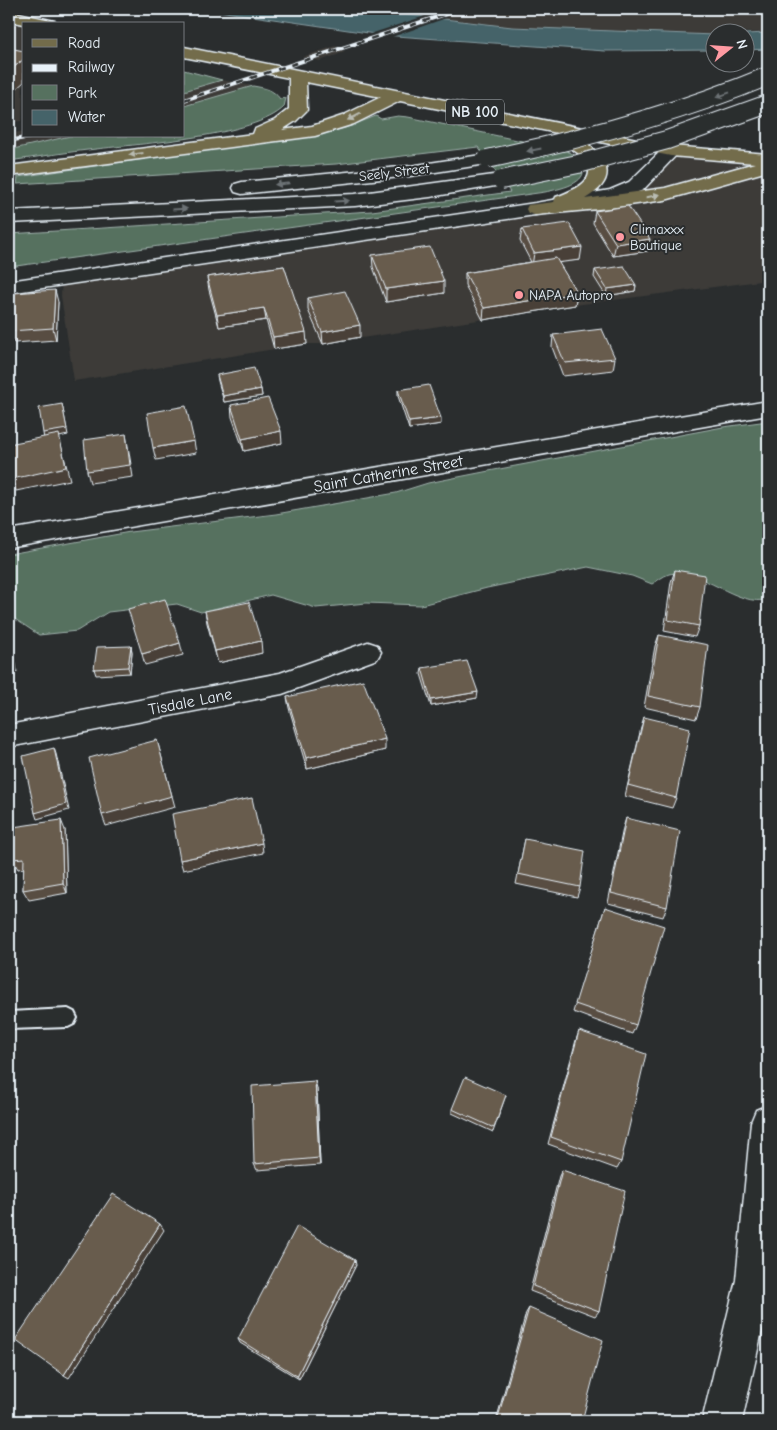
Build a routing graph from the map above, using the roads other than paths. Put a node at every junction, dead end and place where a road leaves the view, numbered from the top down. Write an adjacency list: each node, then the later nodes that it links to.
1 (9, 16): 2 (main road)
2 (39, 22)
3 (185, 52): 4 (main road, NB 100)
4 (297, 76): 6 (main road, NB 100); 9 (main road)
5 (768, 76): 15 (street, Seely Street, one-way to 15, bridge)
6 (398, 96): 8 (main road, NB 100); 9 (main road, one-way to 9)
7 (768, 104): 16 (street, Seely Street, one-way to 7, bridge)
8 (553, 127): 10 (main road, NB 100); 14 (main road)
9 (219, 144): 13 (main road, one-way to 13)
10 (671, 151): 11 (main road, NB 100); 14 (street)
11 (768, 159)
12 (768, 166): 14 (main road, one-way to 12)
13 (9, 171)
14 (535, 209): 17 (street)
15 (9, 212)
16 (9, 217)
17 (9, 287)
18 (768, 408): 19 (street, Saint Catherine Street)
19 (9, 539)
20 (368, 652): 21 (street, Tisdale Lane)
21 (9, 736)
22 (68, 1018): 23 (lane)
23 (9, 1021)
24 (768, 1122): 25 (street)
25 (762, 1282): 26 (street)
26 (722, 1421)

